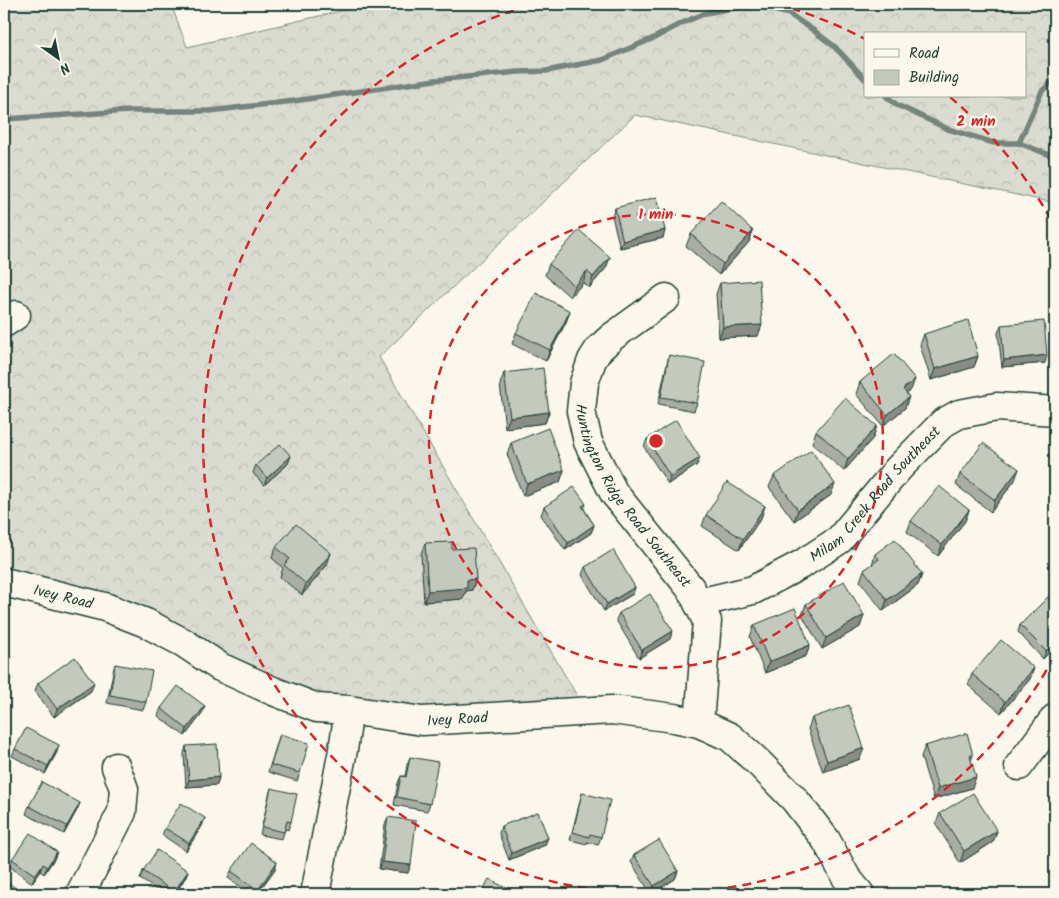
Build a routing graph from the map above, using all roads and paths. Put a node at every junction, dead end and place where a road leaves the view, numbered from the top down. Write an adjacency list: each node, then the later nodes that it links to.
1 (666, 298): 4 (street, Huntington Ridge Road Southeast)
2 (1055, 411): 4 (street, Milam Creek Road Southeast)
3 (4, 582): 5 (street, Ivey Road)
4 (698, 603): 7 (street, Huntington Ridge Road Southeast)
5 (349, 710): 7 (street, Ivey Road); 11 (street)
6 (1055, 718): 8 (street)
7 (699, 723): 12 (street, Ivey Road)
8 (1019, 766)
9 (116, 767): 10 (street)
10 (80, 894)
11 (315, 894)
12 (860, 894)

